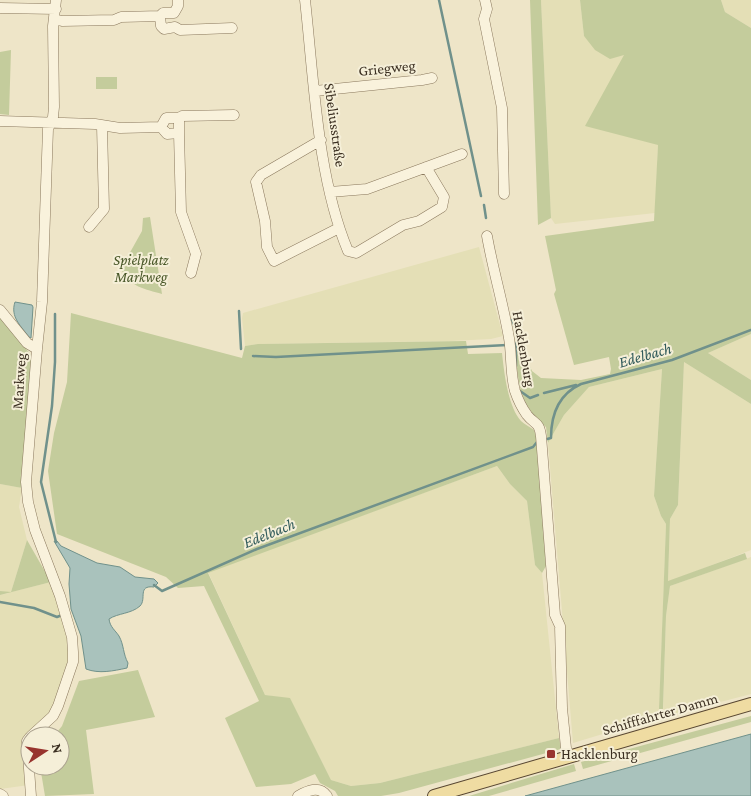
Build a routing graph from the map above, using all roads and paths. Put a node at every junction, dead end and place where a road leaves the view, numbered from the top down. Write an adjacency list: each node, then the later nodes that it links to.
1 (178, 0): 6 (street)
2 (305, 0): 11 (street, Sibeliusstraße)
3 (485, 0): 23 (street)
4 (0, 8): 5 (street)
5 (55, 10): 7 (street); 15 (street, Markweg)
6 (174, 13): 7 (street); 8 (street)
7 (160, 16): 8 (street)
8 (175, 27): 9 (street)
9 (232, 28)
10 (432, 78): 11 (street, Griegweg)
11 (315, 91): 19 (street, Sibeliusstraße)
12 (234, 115): 13 (street)
13 (179, 118): 17 (street); 18 (street)
14 (0, 121): 15 (street)
15 (51, 122): 16 (street); 29 (street, Markweg)
16 (102, 126): 17 (street); 24 (street)
17 (161, 127): 18 (street)
18 (179, 133): 27 (street)
19 (321, 140): 22 (street, Sibeliusstraße); 25 (street)
20 (462, 154): 21 (street)
21 (426, 167): 22 (street); 25 (street, Sibeliusstraße)
22 (330, 192): 25 (street, Sibeliusstraße)
23 (504, 194)
24 (89, 227)
25 (339, 228)
26 (487, 236): 32 (street, Hacklenburg)
27 (191, 273)
28 (0, 310): 29 (street)
29 (37, 349): 31 (street, Markweg)
30 (751, 704): 32 (main road, Schifffahrter Damm)
31 (43, 726)
32 (568, 758): 37 (main road, Schifffahrter Damm)
33 (30, 776): 34 (street, Markweg)
34 (31, 796)
35 (298, 796): 36 (street)
36 (327, 796)
37 (434, 796)

